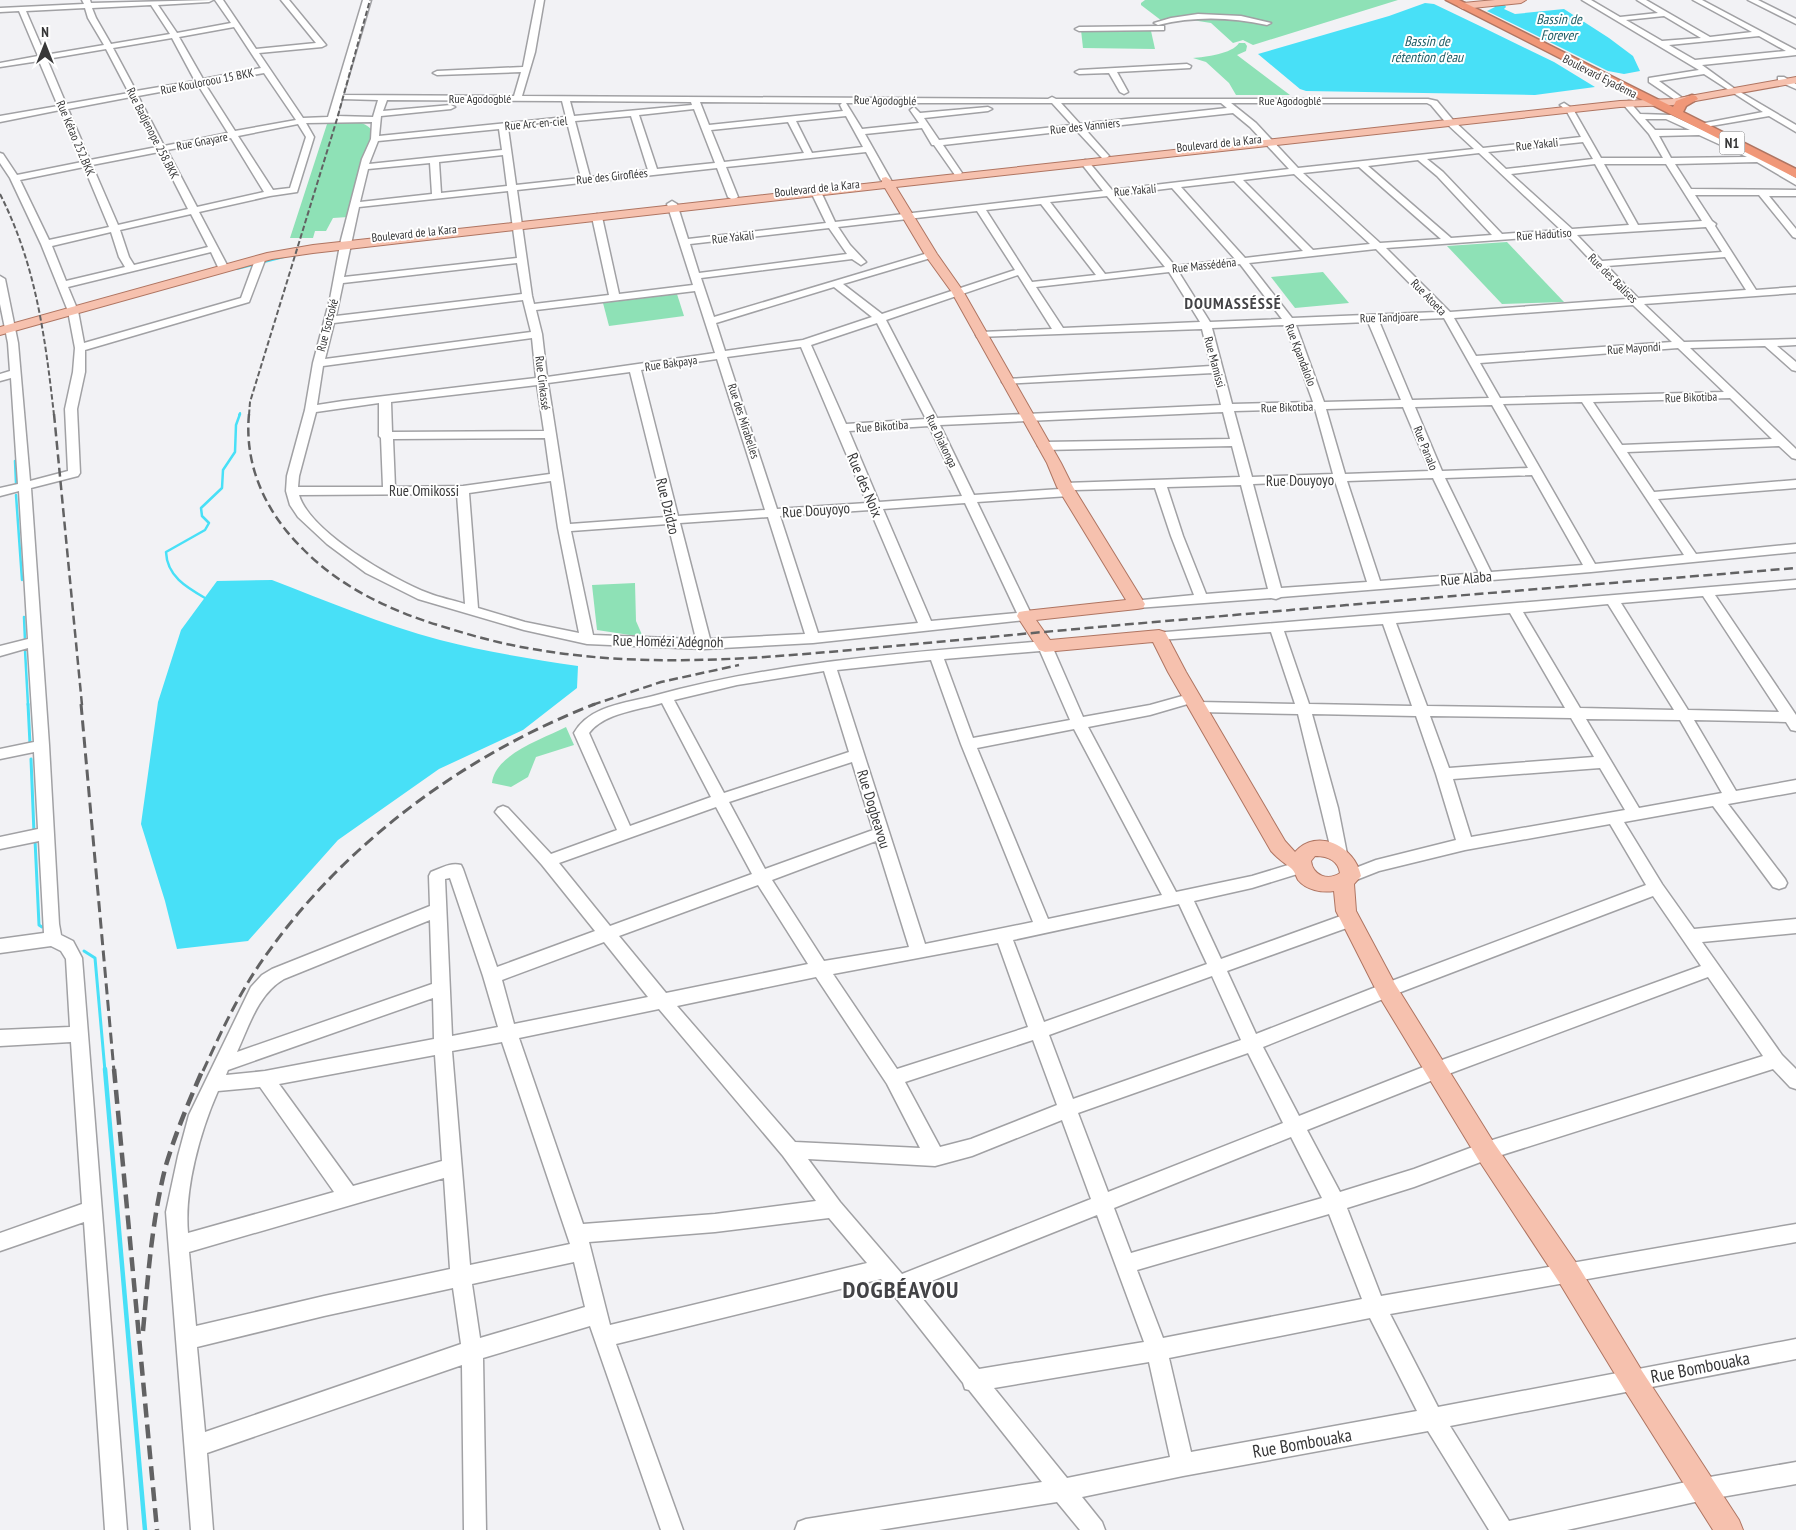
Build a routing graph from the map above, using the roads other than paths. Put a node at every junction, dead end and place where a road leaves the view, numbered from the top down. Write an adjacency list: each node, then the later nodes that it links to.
1 (209, 0): 12 (street)
2 (219, 0): 24 (street)
3 (285, 0): 31 (street)
4 (366, 0): 50 (street)
5 (540, 0): 37 (street)
6 (1451, 0): 15 (highway, Boulevard Eyadema / N1)
7 (1521, 0): 15 (main road)
8 (1586, 0): 21 (street)
9 (1641, 0): 20 (street)
10 (1697, 0): 26 (street)
11 (1752, 0): 19 (street)
12 (178, 1): 14 (street)
13 (87, 2): 14 (street); 16 (street); 30 (street, Rue Badjenope 258.BKK)
14 (153, 3): 27 (street)
15 (1465, 4): 46 (highway, Boulevard Eyadema / N1); 60 (highway, N1)
16 (21, 8): 18 (street); 33 (street, Rue Kétao 252.BKK)
17 (1789, 9): 19 (street)
18 (0, 10)
19 (1775, 11): 22 (street)
20 (1665, 14): 21 (street); 28 (street)
21 (1617, 19): 29 (street)
22 (1796, 22)
23 (1267, 23): 25 (street)
24 (235, 26): 27 (street); 31 (street)
25 (1079, 30)
26 (1759, 34): 28 (street); 32 (street)
27 (175, 36): 30 (street); 44 (street)
28 (1709, 39): 29 (street)
29 (1659, 44): 34 (street)
30 (109, 47): 33 (street); 49 (street, Rue Badjenope 258.BKK)
31 (254, 51): 38 (street)
32 (1795, 52): 34 (street)
33 (44, 58): 35 (street); 63 (street, Rue Kétao 252.BKK)
34 (1694, 63): 40 (street)
35 (0, 65)
36 (1187, 66): 39 (street)
37 (525, 69): 42 (street); 53 (street)
38 (266, 70): 44 (street, Rue Kouloroou 15 BKK); 77 (street)
39 (1112, 70): 41 (street); 48 (street)
40 (1705, 71): 47 (street); 60 (street)
41 (1079, 72)
42 (437, 73)
43 (1790, 79): 45 (street); 47 (main road, Boulevard de la Kara)
44 (200, 82): 49 (street, Rue Kouloroou 15 BKK); 86 (street)
45 (1796, 87)
46 (1624, 88): 60 (highway, Boulevard Eyadema / N1); 62 (highway)
47 (1733, 89): 60 (main road, Boulevard de la Kara); 68 (street)
48 (1124, 92)
49 (134, 94): 63 (street, Rue Kouloroou 15 BKK); 91 (street, Rue Badjenope 258.BKK)
50 (339, 97): 51 (street, Rue Agodogblé); 73 (street)
51 (383, 98): 52 (street, Rue Agodogblé); 71 (street, Rue Tsotsoké)
52 (488, 98): 53 (street, Rue Agodogblé); 71 (street, Rue Gnayare)
53 (517, 98): 54 (street, Rue Agodogblé)
54 (565, 98): 61 (street, Rue Agodogblé); 74 (street)
55 (840, 99): 57 (street, Rue Agodogblé); 61 (street, Rue Agodogblé); 67 (street)
56 (1050, 99): 57 (street, Rue Agodogblé); 58 (street, Rue Agodogblé); 69 (street); 80 (street)
57 (908, 100): 69 (street)
58 (1222, 100): 59 (street, Rue Agodogblé); 65 (street, Rue Atoeta)
59 (1430, 101): 76 (street, Rue des Balises)
60 (1663, 101): 62 (highway); 62 (main road, Boulevard de la Kara); 82 (highway, N1); 99 (highway, Boulevard Eyadema / N1)
61 (696, 102): 66 (street, Rue Arc-en-ciel); 81 (street)
62 (1624, 103): 64 (main road, Boulevard de la Kara); 70 (street)
63 (62, 107): 72 (street, Rue Kouloroou 15 BKK); 104 (street, Rue Kétao 252.BKK)
64 (1567, 107): 76 (main road, Boulevard de la Kara); 88 (street)
65 (1235, 110): 80 (street, Rue des Vanniers); 89 (street, Rue Atoeta)
66 (634, 113): 74 (street, Rue Arc-en-ciel); 109 (street)
67 (849, 113): 75 (street); 84 (street)
68 (1769, 113): 82 (street); 83 (street)
69 (918, 116): 78 (street)
70 (1638, 116): 82 (street); 85 (street)
71 (377, 117): 73 (street, Rue Gnayare); 87 (street, Rue Tsotsoké)
72 (0, 119)
73 (325, 119): 77 (street, Rue Gnayare)
74 (571, 119): 79 (street, Rue Arc-en-ciel); 115 (street)
75 (791, 119): 81 (street); 95 (street)
76 (1449, 120): 89 (main road, Boulevard de la Kara); 93 (street, Rue des Balises)
77 (301, 121): 86 (street, Rue Gnayare); 124 (street)
78 (924, 125): 84 (street); 90 (street)
79 (503, 126): 87 (street, Rue Arc-en-ciel); 94 (street, Rue Cinkassé)
80 (1076, 127): 90 (street, Rue des Vanniers); 97 (street)
81 (707, 128): 105 (street)
82 (1705, 129): 85 (street); 99 (street); 108 (highway, N1)
83 (1796, 129)
84 (859, 132): 92 (street)
85 (1653, 133): 102 (street)
86 (234, 135): 91 (street, Rue Gnayare); 124 (street)
87 (375, 139): 107 (street, Rue Tsotsoké)
88 (1586, 139): 93 (street, Rue Yakali); 101 (street)
89 (1267, 140): 97 (main road, Boulevard de la Kara); 106 (main road, Boulevard de la Kara); 111 (street, Rue Atoeta)
90 (936, 143): 110 (street)
91 (161, 149): 104 (street, Rue Gnayare); 133 (street, Rue Badjenope 258.BKK)
92 (869, 149): 95 (street, Rue des Giroflées); 117 (street)
93 (1479, 149): 98 (street, Rue Yakali); 112 (street, Rue des Balises)
94 (508, 152): 100 (street); 120 (street, Rue Cinkassé)
95 (809, 155): 105 (street, Rue des Giroflées)
96 (0, 156): 114 (street)
97 (1104, 156): 110 (main road, Boulevard de la Kara)
98 (1418, 156): 103 (street, Rue Yakali); 143 (street)
99 (1762, 159): 102 (street); 113 (highway, Boulevard Eyadema / N1); 118 (street)
100 (434, 160): 107 (street); 127 (street)
101 (1598, 161): 102 (street); 112 (street); 139 (street)
102 (1669, 162): 123 (street)
103 (1360, 163): 111 (street, Rue Yakali); 144 (street)
104 (87, 164): 114 (street, Rue Gnayare); 140 (street, Rue Kétao 252.BKK)
105 (721, 164): 109 (street, Rue des Giroflées); 128 (street)
106 (1086, 164): 117 (main road, Boulevard de la Kara); 122 (street, Rue Mamissi)
107 (364, 167): 130 (street, Rue Tsotsoké)
108 (1796, 168)
109 (653, 172): 115 (street, Rue des Giroflées)
110 (957, 172): 117 (main road, Boulevard de la Kara)
111 (1297, 172): 116 (street, Rue Yakali); 148 (street, Rue Atoeta)
112 (1502, 172): 141 (street, Rue des Balises)
113 (1796, 174)
114 (15, 178): 147 (street)
115 (586, 179): 120 (street, Rue des Giroflées)
116 (1237, 179): 119 (street, Rue Yakali); 151 (street)
117 (888, 182): 121 (main road, Boulevard de la Kara); 128 (main road, Boulevard de la Kara); 135 (main road)
118 (1796, 182)
119 (1175, 186): 122 (street, Rue Yakali); 157 (street, Rue Kpandalolo)
120 (513, 187): 127 (street, Rue des Giroflées); 136 (street, Rue Cinkassé)
121 (816, 192): 131 (main road, Boulevard de la Kara); 138 (street)
122 (1110, 192): 129 (street, Rue Yakali); 161 (street, Rue Mamissi)
123 (1689, 192): 125 (street); 137 (street)
124 (270, 193): 133 (street)
125 (1762, 193): 126 (street); 142 (street)
126 (1796, 193)
127 (436, 196): 130 (street, Rue des Giroflées)
128 (733, 197): 131 (main road, Boulevard de la Kara)
129 (1043, 200): 132 (street, Rue Yakali); 164 (street)
130 (355, 205): 146 (street, Rue Tsotsoké)
131 (673, 206): 134 (main road, Boulevard de la Kara); 136 (main road, Boulevard de la Kara); 145 (street, Rue des Mirabelles)
132 (980, 208): 135 (street, Rue Yakali); 162 (street)
133 (193, 212): 140 (street); 149 (street, Rue Badjenope 258.BKK)
134 (597, 217): 136 (main road, Boulevard de la Kara); 175 (street)
135 (910, 217): 138 (street, Rue Yakali); 153 (main road)
136 (517, 222): 146 (main road, Boulevard de la Kara); 156 (street, Rue Cinkassé)
137 (1711, 224): 139 (street, Rue Hadutiso); 152 (street)
138 (832, 226): 145 (street, Rue Yakali); 154 (street)
139 (1635, 228): 141 (street, Rue Hadutiso)
140 (115, 229): 147 (street); 160 (street, Rue Kétao 252.BKK)
141 (1568, 232): 143 (street, Rue Hadutiso); 159 (street, Rue des Balises)
142 (1796, 235)
143 (1499, 237): 144 (street, Rue Hadutiso)
144 (1449, 241): 148 (street, Rue Hadutiso)
145 (684, 242): 167 (street, Rue des Mirabelles)
146 (345, 243): 150 (main road, Boulevard de la Kara); 166 (street, Rue Tsotsoké)
147 (46, 244): 169 (street)
148 (1378, 246): 151 (street, Rue Massédéna); 179 (street, Rue Atoeta)
149 (213, 249): 158 (street, Rue Badjenope 258.BKK); 160 (street)
150 (285, 251): 155 (main road, Boulevard de la Kara); 158 (main road, Boulevard de la Kara)
151 (1310, 253): 157 (street, Rue Massédéna)
152 (1728, 254): 159 (street); 173 (street)
153 (931, 255): 163 (street); 172 (main road)
154 (854, 256): 163 (street); 167 (street)
155 (260, 260): 177 (main road, Boulevard de la Kara); 194 (street)
156 (522, 260): 166 (street); 174 (street, Rue Cinkassé)
157 (1242, 261): 161 (street, Rue Massédéna); 184 (street, Rue Kpandalolo)
158 (222, 264): 177 (main road, Boulevard de la Kara)
159 (1599, 264): 176 (street, Rue des Balises)
160 (131, 268): 169 (street)
161 (1172, 269): 164 (street, Rue Massédéna); 185 (street, Rue Mamissi)
162 (1020, 271): 170 (street); 172 (street, Rue Bakpaya)
163 (874, 272): 168 (street)
164 (1103, 277): 170 (street, Rue Massédéna)
165 (0, 279): 186 (street)
166 (338, 281): 182 (street, Rue Tsotsoké)
167 (698, 282): 175 (street); 183 (street, Rue des Mirabelles)
168 (836, 284): 180 (street, Rue Diakonga); 183 (street)
169 (62, 285): 177 (street)
170 (1030, 285): 187 (street)
171 (1796, 290): 173 (street, Rue Tandjoare)
172 (957, 291): 180 (street, Rue Bakpaya); 189 (main road)
173 (1753, 293): 176 (street, Rue Tandjoare)
174 (527, 296): 178 (street, Rue Cinkassé); 182 (street)
175 (615, 298): 178 (street)
176 (1636, 302): 179 (street, Rue Tandjoare); 193 (street, Rue des Balises)
177 (72, 307): 186 (main road, Boulevard de la Kara); 194 (street)
178 (530, 308): 188 (street, Rue Cinkassé)
179 (1447, 316): 181 (street, Rue Tandjoare); 196 (street, Rue Atoeta)
180 (879, 317): 191 (street, Rue Bakpaya); 213 (street, Rue Diakonga)
181 (1372, 318): 184 (street, Rue Tandjoare); 208 (street, Rue Panalo)
182 (329, 320): 197 (street, Rue Tsotsoké)
183 (710, 321): 195 (street, Rue des Mirabelles)
184 (1289, 321): 185 (street, Rue Tandjoare); 209 (street, Rue Kpandalolo)
185 (1206, 324): 187 (street, Rue Tandjoare); 200 (street, Rue Mamissi)
186 (5, 327): 201 (street)
187 (1059, 331): 189 (street, Rue Tandjoare)
188 (537, 334): 197 (street); 202 (street, Rue Cinkassé)
189 (981, 335): 203 (main road)
190 (1796, 342): 192 (street, Rue Mayondi)
191 (806, 343): 195 (street, Rue Bakpaya); 214 (street, Rue des Noix)
192 (1768, 343): 193 (street, Rue Mayondi); 199 (street)
193 (1682, 345): 196 (street, Rue Mayondi); 204 (street, Rue des Balises)
194 (80, 348): 228 (street)
195 (722, 356): 198 (street, Rue Bakpaya); 237 (street, Rue des Mirabelles)
196 (1472, 360): 207 (street, Rue Atoeta)
197 (318, 363): 211 (street, Rue Tsotsoké)
198 (635, 368): 202 (street, Rue Bakpaya); 238 (street, Rue Dzidzo)
199 (1796, 368)
200 (1217, 369): 203 (street); 210 (street, Rue Mamissi)
201 (8, 375): 228 (street)
202 (542, 381): 206 (street, Rue Bakpaya); 215 (street, Rue Cinkassé)
203 (1008, 382): 212 (main road)
204 (1733, 395): 205 (street, Rue Bikotiba); 220 (street, Rue des Balises)
205 (1585, 399): 207 (street, Rue Bikotiba); 219 (street)
206 (385, 400): 211 (street, Rue Bakpaya); 216 (street)
207 (1495, 401): 208 (street, Rue Bikotiba); 221 (street, Rue Atoeta)
208 (1408, 403): 209 (street, Rue Bikotiba); 222 (street, Rue Panalo)
209 (1320, 406): 210 (street, Rue Bikotiba); 224 (street, Rue Kpandalolo)
210 (1228, 408): 212 (street, Rue Bikotiba); 217 (street, Rue Mamissi)
211 (310, 410): 232 (street, Rue Tsotsoké)
212 (1027, 416): 213 (street, Rue Bikotiba); 218 (main road)
213 (934, 422): 214 (street, Rue Bikotiba); 235 (street, Rue Diakonga)
214 (840, 428): 236 (street, Rue des Noix)
215 (549, 434): 216 (street); 223 (street, Rue Cinkassé)
216 (385, 436): 230 (street)
217 (1237, 442): 218 (street); 225 (street, Rue Mamissi)
218 (1044, 446): 229 (main road)
219 (1618, 449): 220 (street); 234 (street)
220 (1791, 449)
221 (1535, 471): 222 (street, Rue Douyoyo); 242 (street, Rue Atoeta)
222 (1437, 474): 224 (street, Rue Douyoyo); 243 (street, Rue Panalo)
223 (556, 477): 231 (street, Rue Omikossi); 239 (street, Rue Cinkassé)
224 (1340, 479): 225 (street, Rue Douyoyo); 245 (street, Rue Kpandalolo)
225 (1247, 481): 226 (street, Rue Douyoyo); 247 (street, Rue Mamissi)
226 (1160, 483): 229 (street, Rue Douyoyo); 248 (street)
227 (1796, 484): 234 (street)
228 (26, 485): 233 (street); 260 (street)
229 (1067, 489): 235 (street, Rue Douyoyo); 250 (main road)
230 (389, 490): 231 (street, Rue Omikossi); 232 (street, Rue Omikossi)
231 (463, 490): 252 (street)
232 (292, 491): 252 (street, Rue Homézi Adégnoh)
233 (0, 492)
234 (1650, 496): 241 (street)
235 (970, 498): 236 (street, Rue Douyoyo); 253 (street, Rue Diakonga)
236 (874, 506): 237 (street, Rue Douyoyo); 255 (street, Rue des Noix)
237 (774, 513): 238 (street, Rue Douyoyo); 258 (street, Rue des Mirabelles)
238 (672, 521): 239 (street, Rue Douyoyo); 261 (street, Rue Dzidzo)
239 (564, 528): 259 (street, Rue Cinkassé)
240 (1796, 548): 241 (street, Rue Alaba)
241 (1692, 558): 242 (street, Rue Alaba)
242 (1590, 568): 243 (street, Rue Alaba)
243 (1487, 576): 245 (street, Rue Alaba)
244 (1796, 584): 246 (street)
245 (1375, 586): 247 (street, Rue Alaba)
246 (1706, 591): 249 (street); 272 (street)
247 (1276, 594): 248 (street, Rue Alaba)
248 (1202, 600): 250 (street, Rue Alaba)
249 (1612, 600): 251 (street); 271 (street)
250 (1136, 604): 253 (main road)
251 (1513, 607): 254 (street); 270 (street)
252 (472, 612): 259 (street, Rue Homézi Adégnoh)
253 (1025, 616): 255 (street, Rue Homézi Adégnoh); 262 (main road)
254 (1388, 619): 256 (street); 269 (street)
255 (926, 627): 258 (street, Rue Homézi Adégnoh)
256 (1276, 627): 257 (street); 268 (street)
257 (1159, 636): 262 (main road); 267 (main road)
258 (814, 638): 261 (street, Rue Homézi Adégnoh)
259 (587, 639): 261 (street, Rue Homézi Adégnoh)
260 (35, 642): 263 (street); 275 (street)
261 (704, 644)
262 (1045, 646): 264 (street); 273 (street)
263 (0, 651)
264 (936, 656): 265 (street); 274 (street)
265 (829, 665): 266 (street); 277 (street, Rue Dogbeavou)
266 (665, 696): 282 (street); 288 (street)
267 (1196, 702): 268 (street); 273 (street); 289 (main road)
268 (1304, 710): 269 (street); 292 (street)
269 (1422, 711): 270 (street); 279 (street)
270 (1578, 714): 271 (street); 278 (street)
271 (1684, 715): 272 (street); 281 (street)
272 (1793, 721)
273 (1079, 724): 274 (street); 299 (street)
274 (968, 744): 303 (street)
275 (42, 745): 276 (street); 286 (street)
276 (0, 754)
277 (858, 754): 282 (street); 287 (street, Rue Dogbeavou)
278 (1604, 762): 279 (street); 284 (street)
279 (1444, 774): 291 (street)
280 (1796, 786): 281 (street)
281 (1725, 799): 284 (street); 297 (street)
282 (722, 800): 288 (street); 295 (street)
283 (503, 812): 293 (street)
284 (1636, 814): 285 (street)
285 (1614, 818): 291 (street); 298 (street)
286 (46, 833): 290 (street); 307 (street)
287 (881, 833): 295 (street); 309 (street, Rue Dogbeavou)
288 (626, 834): 293 (street)
289 (1272, 836): 292 (main road); 296 (main road)
290 (0, 843)
291 (1466, 844): 294 (street)
292 (1329, 852): 294 (street); 296 (main road); 296 (main road)
293 (548, 861): 304 (street)
294 (1376, 866): 296 (street)
295 (761, 876): 304 (street); 312 (street)
296 (1322, 876): 299 (street); 301 (main road)
297 (1779, 883)
298 (1656, 888): 306 (street); 315 (street)
299 (1178, 898): 303 (street); 310 (street)
300 (438, 910): 313 (street); 314 (street); 324 (street)
301 (1347, 916): 310 (street); 315 (main road)
302 (1796, 926): 306 (street)
303 (1043, 928): 305 (street)
304 (607, 934): 313 (street); 316 (street)
305 (1003, 935): 309 (street); 317 (street)
306 (1691, 936): 311 (street)
307 (53, 939): 308 (street); 319 (street)
308 (0, 946)
309 (919, 952): 312 (street)
310 (1216, 968): 317 (street); 321 (street)
311 (1712, 968): 323 (street); 325 (street)
312 (820, 969): 316 (street); 326 (street)
313 (492, 976): 318 (street)
314 (440, 988): 322 (street); 324 (street)
315 (1387, 990): 321 (street); 325 (main road)
316 (662, 1001): 318 (street); 332 (street)
317 (1039, 1032): 326 (street); 330 (street)
318 (508, 1033): 322 (street); 343 (street)
319 (79, 1034): 320 (street); 340 (street)
320 (0, 1038)
321 (1252, 1044): 330 (street); 331 (street)
322 (443, 1045): 327 (street); 335 (street)
323 (1776, 1060): 328 (street); 333 (street)
324 (221, 1066): 329 (street)
325 (1437, 1070): 331 (street); 333 (main road)
326 (893, 1078): 334 (street)
327 (264, 1079): 329 (street); 336 (street)
328 (1796, 1081)
329 (212, 1084): 344 (street)
330 (1068, 1109): 334 (street); 337 (street)
331 (1295, 1127): 337 (street); 338 (street)
332 (790, 1150): 334 (street); 339 (street)
333 (1486, 1151): 338 (street); 347 (main road)
334 (935, 1158)
335 (452, 1167): 336 (street); 348 (street)
336 (348, 1196): 344 (street)
337 (1103, 1202): 345 (street); 349 (street)
338 (1335, 1203): 345 (street); 350 (street)
339 (833, 1208): 343 (street); 346 (street)
340 (93, 1209): 342 (street); 365 (street)
341 (1796, 1233): 347 (street)
342 (0, 1242)
343 (579, 1242): 348 (street); 351 (street)
344 (180, 1245): 353 (street)
345 (1125, 1264): 355 (street)
346 (885, 1268): 349 (street); 352 (street)
347 (1568, 1273): 350 (street); 357 (main road)
348 (461, 1277): 353 (street); 356 (street)
349 (898, 1285): 358 (street)
350 (1375, 1307): 355 (street); 359 (street)
351 (597, 1314): 352 (street); 356 (street)
352 (603, 1336): 368 (street)
353 (186, 1339): 360 (street)
354 (1796, 1349): 357 (street, Rue Bombouaka)
355 (1157, 1350): 358 (street); 361 (street)
356 (472, 1351): 360 (street); 367 (street)
357 (1633, 1380): 359 (street, Rue Bombouaka); 363 (main road)
358 (974, 1381): 364 (street)
359 (1433, 1419): 361 (street, Rue Bombouaka); 371 (street)
360 (196, 1446): 366 (street)
361 (1182, 1465): 364 (street, Rue Bombouaka)
362 (1796, 1473): 363 (street)
363 (1704, 1489): 372 (street); 373 (main road)
364 (1063, 1490): 369 (street, Rue Bombouaka); 370 (street)
365 (116, 1530)
366 (202, 1530)
367 (475, 1530)
368 (672, 1530)
369 (806, 1530)
370 (1094, 1530)
371 (1502, 1530)
372 (1514, 1530)
373 (1729, 1530)

